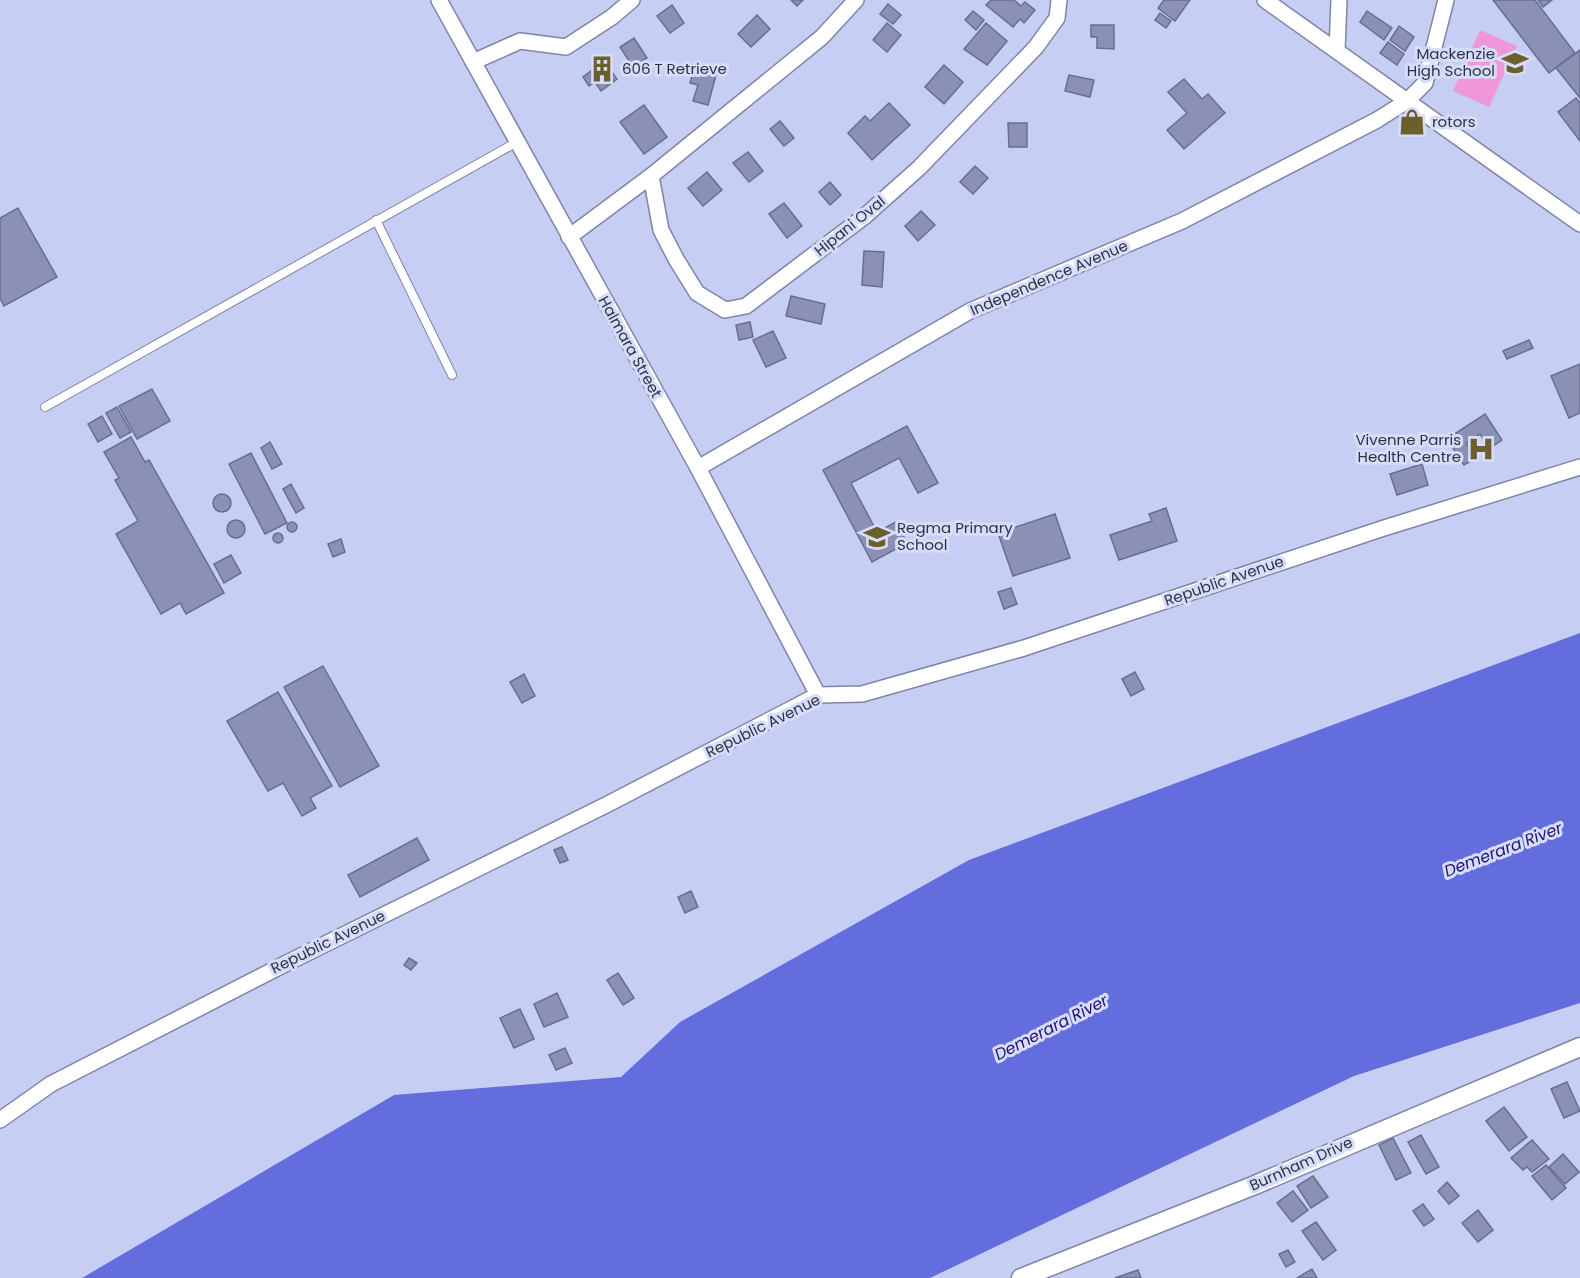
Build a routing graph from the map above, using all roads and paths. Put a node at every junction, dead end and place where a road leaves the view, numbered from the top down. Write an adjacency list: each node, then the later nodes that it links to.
1 (439, 0): 9 (street, Halmara Street)
2 (632, 0): 9 (street)
3 (856, 0): 12 (street)
4 (1059, 0): 12 (street, Hipani Oval)
5 (1265, 0): 8 (street)
6 (1339, 0): 8 (street)
7 (1446, 0): 10 (street, Independence Avenue)
8 (1337, 50): 10 (street)
9 (473, 62): 11 (street, Halmara Street)
10 (1407, 101): 14 (street); 19 (street, Independence Avenue)
11 (517, 142): 13 (lane); 15 (street, Halmara Street)
12 (651, 177): 15 (street)
13 (376, 220): 16 (lane); 17 (lane)
14 (1580, 225)
15 (569, 237): 19 (street, Halmara Street)
16 (452, 375)
17 (45, 407)
18 (1580, 467): 20 (street, Republic Avenue)
19 (698, 468): 20 (street, Halmara Street)
20 (818, 695): 22 (street, Republic Avenue)
21 (1580, 1047): 23 (street, Burnham Drive)
22 (0, 1120)
23 (1024, 1277)

